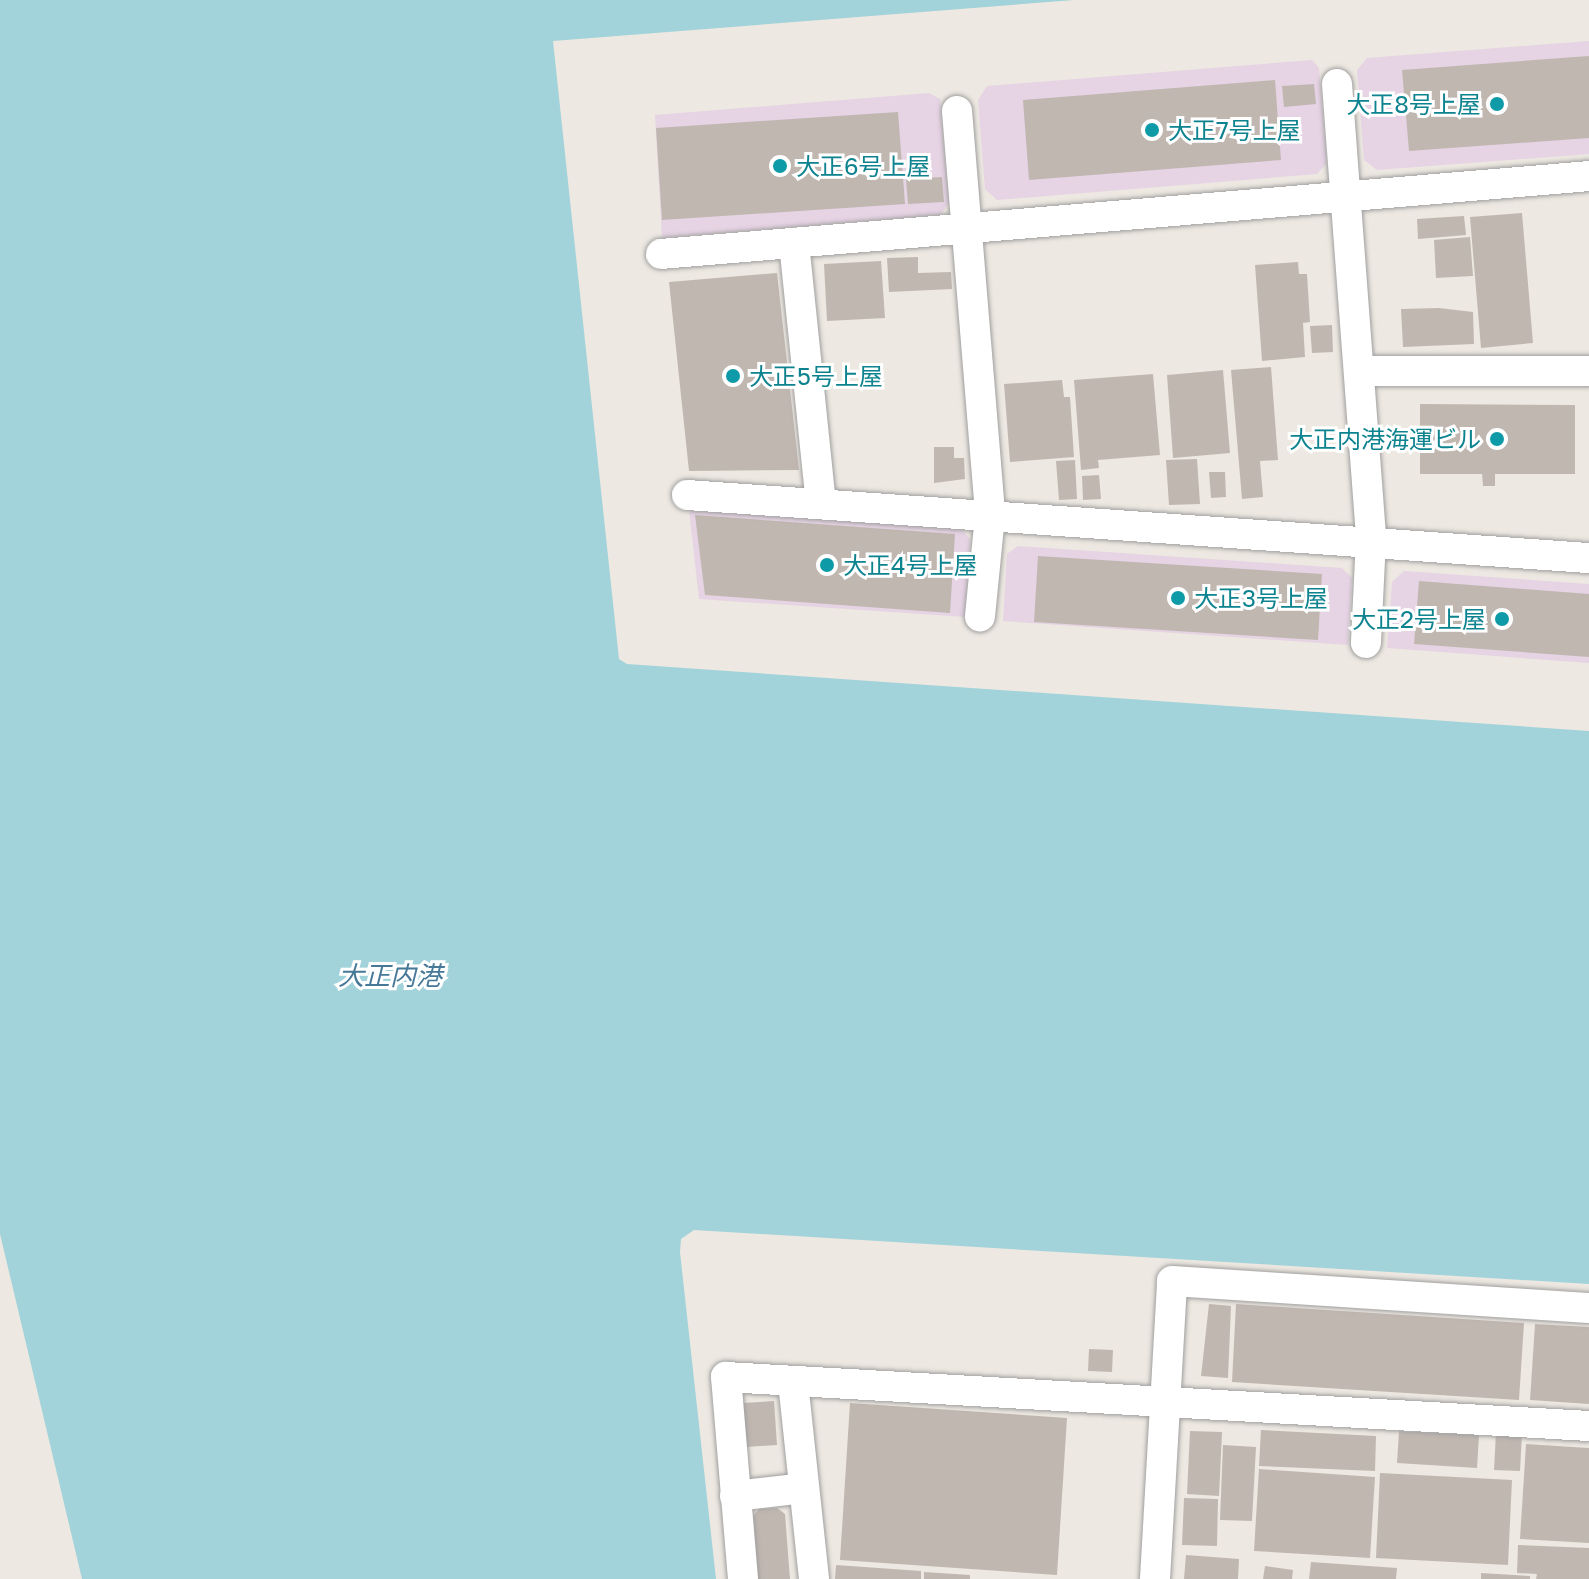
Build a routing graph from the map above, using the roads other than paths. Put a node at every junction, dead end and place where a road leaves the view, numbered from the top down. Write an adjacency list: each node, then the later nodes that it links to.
1 (1337, 84): 4 (street)
2 (957, 111): 5 (street)
3 (1589, 176): 4 (street)
4 (1348, 198): 5 (street); 8 (street)
5 (965, 229): 6 (street); 12 (street)
6 (794, 243): 7 (street); 11 (street)
7 (661, 254)
8 (1360, 371): 9 (street); 13 (street)
9 (1589, 371)
10 (687, 495): 11 (street)
11 (821, 504): 12 (street)
12 (990, 516): 13 (street); 15 (street)
13 (1371, 539): 14 (street); 16 (street)
14 (1589, 558)
15 (980, 617)
16 (1366, 643)
17 (1589, 1308): 19 (street)
18 (793, 1382): 19 (street); 21 (street); 22 (street)
19 (1165, 1401): 20 (street); 25 (street)
20 (1589, 1426)
21 (804, 1488): 22 (street); 24 (street)
22 (735, 1496): 23 (street)
23 (743, 1579)
24 (814, 1579)
25 (1155, 1579)

